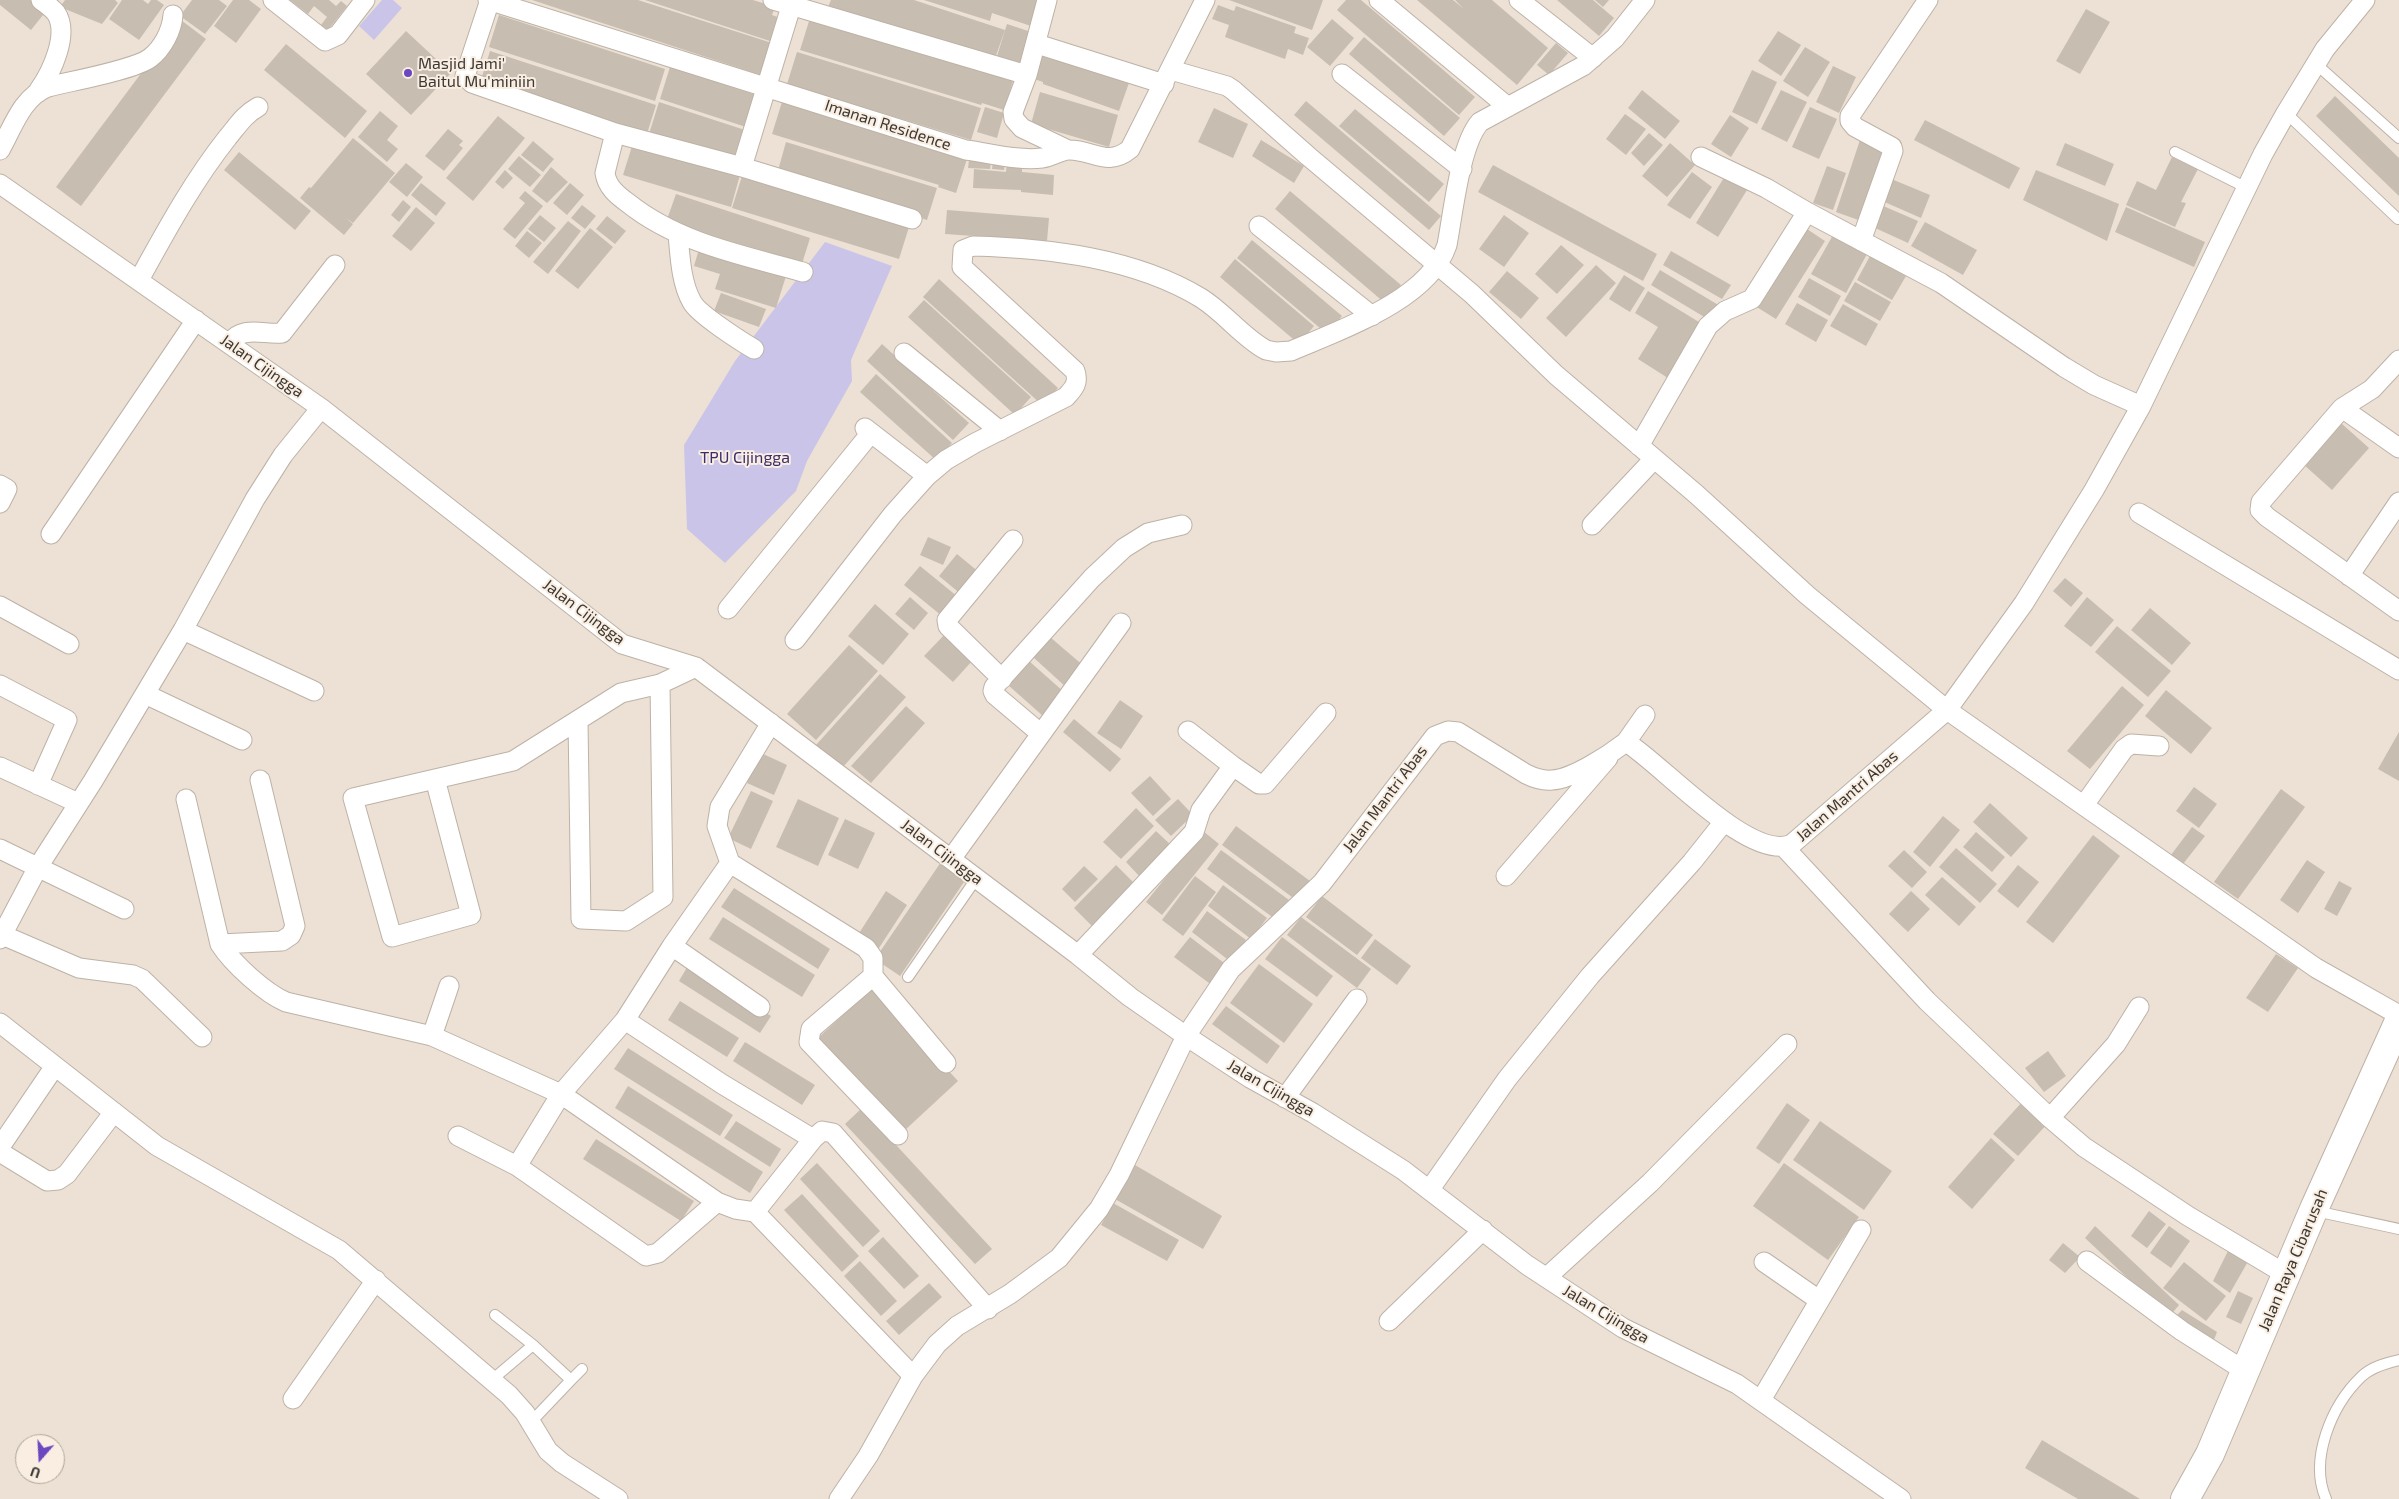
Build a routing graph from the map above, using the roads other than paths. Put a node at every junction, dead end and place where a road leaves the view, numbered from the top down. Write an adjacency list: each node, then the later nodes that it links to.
1 (41, 0): 22 (street)
2 (273, 0): 3 (street)
3 (365, 0)
4 (489, 0): 21 (street, Imanan Residence); 26 (street)
5 (773, 0): 13 (street)
6 (1047, 0): 15 (street)
7 (1206, 0): 20 (street)
8 (1379, 0): 24 (street)
9 (1519, 0): 16 (street)
10 (1645, 0): 16 (street)
11 (1928, 0): 41 (street)
12 (2360, 1): 17 (street, Jalan Mantri Abas)
13 (792, 3): 19 (street); 21 (street)
14 (173, 15): 22 (street)
15 (1037, 44): 19 (street); 20 (street)
16 (1593, 58): 24 (street)
17 (2316, 64): 25 (street, Jalan Mantri Abas); 27 (lane)
18 (1342, 74): 33 (street)
19 (1027, 75): 29 (street)
20 (1168, 77): 29 (street); 43 (street)
21 (766, 86): 29 (street, Imanan Residence); 32 (street)
22 (39, 90): 28 (street)
23 (258, 107): 45 (street)
24 (1508, 108): 33 (street)
25 (2286, 113): 35 (street, Jalan Mantri Abas); 38 (lane)
26 (616, 133): 32 (street); 40 (street)
27 (2399, 138)
28 (0, 150)
29 (1068, 150)
30 (2175, 152): 35 (lane)
31 (1701, 157): 36 (street)
32 (742, 167): 37 (street)
33 (1462, 169): 43 (street)
34 (0, 184): 45 (street, Jalan Cijingga)
35 (2247, 188): 52 (street, Jalan Mantri Abas)
36 (1807, 212): 41 (street); 56 (street)
37 (912, 219)
38 (2398, 219)
39 (1259, 226): 46 (street)
40 (678, 234): 44 (street); 49 (street)
41 (1861, 241): 52 (street)
42 (335, 264): 48 (street)
43 (1438, 265): 46 (street); 56 (street)
44 (802, 272)
45 (139, 280): 47 (street, Jalan Cijingga)
46 (1372, 316): 55 (street)
47 (196, 320): 48 (street, Jalan Cijingga); 66 (street)
48 (230, 343): 53 (street, Jalan Cijingga)
49 (754, 349)
50 (904, 353): 55 (street)
51 (2399, 360): 54 (street)
52 (2141, 406): 83 (street, Jalan Mantri Abas)
53 (321, 408): 73 (street); 76 (street, Jalan Cijingga)
54 (2342, 408): 57 (street); 68 (street)
55 (1000, 430): 59 (street)
56 (1639, 446): 58 (street)
57 (2399, 448)
58 (1654, 459): 65 (street); 83 (street)
59 (927, 476): 70 (street); 74 (street)
60 (0, 484): 62 (street)
61 (2399, 502): 68 (street)
62 (0, 503)
63 (2140, 512): 77 (street)
64 (1182, 525): 78 (street)
65 (1592, 525)
66 (51, 534)
67 (1012, 540): 78 (street)
68 (2349, 576): 71 (street)
69 (0, 606): 75 (street)
70 (728, 609)
71 (2399, 612)
72 (1121, 623): 89 (street)
73 (183, 630): 81 (street); 82 (street)
74 (795, 640)
75 (69, 644)
76 (696, 667): 79 (street); 87 (street, Jalan Cijingga)
77 (2399, 670)
78 (1002, 679): 89 (street)
79 (660, 684): 86 (street); 86 (street)
80 (0, 685): 97 (street)
81 (314, 690)
82 (145, 694): 90 (street); 99 (street)
83 (1947, 710): 100 (street); 102 (street, Jalan Mantri Abas)
84 (1326, 713): 93 (street)
85 (1646, 715): 92 (street)
86 (578, 721): 95 (street)
87 (771, 723): 104 (street, Jalan Cijingga); 105 (street)
88 (1188, 731): 93 (street)
89 (1040, 733): 104 (street)
90 (242, 740)
91 (2159, 746): 100 (street)
92 (1619, 747): 101 (street, Jalan Mantri Abas); 107 (street); 125 (street, Jalan Mantri Abas)
93 (1233, 766): 113 (street)
94 (0, 767): 97 (street)
95 (435, 779): 95 (street)
96 (260, 780): 111 (street)
97 (38, 785): 99 (street)
98 (186, 799): 111 (street)
99 (78, 803): 106 (street)
100 (2084, 805): 120 (street)
101 (1723, 823): 102 (street, Jalan Mantri Abas); 140 (street)
102 (1784, 847): 134 (street)
103 (0, 849): 106 (street)
104 (951, 859): 108 (street, Jalan Cijingga)
105 (730, 863): 112 (street); 114 (street)
106 (38, 867): 109 (street); 110 (street)
107 (1506, 876)
108 (976, 878): 113 (street, Jalan Cijingga); 115 (lane)
109 (124, 909)
110 (0, 936): 126 (street)
111 (220, 944): 124 (street)
112 (672, 946): 118 (street); 121 (street)
113 (1078, 955): 125 (street, Jalan Cijingga)
114 (872, 976): 129 (street); 135 (street)
115 (908, 977)
116 (449, 986): 124 (street)
117 (1357, 999): 132 (street)
118 (760, 1007)
119 (2139, 1007): 134 (street)
120 (2399, 1015)
121 (625, 1020): 131 (street); 137 (street)
122 (2399, 1021): 149 (main road, Jalan Raya Cibarusah)
123 (0, 1023): 130 (street)
124 (432, 1036): 131 (street)
125 (1186, 1036): 132 (street, Jalan Cijingga); 153 (street, Jalan Mantri Abas)
126 (202, 1037)
127 (2399, 1037): 143 (main road, Jalan Raya Cibarusah)
128 (1787, 1044): 150 (street)
129 (946, 1063)
130 (54, 1066): 133 (street); 138 (street)
131 (561, 1094): 139 (street); 141 (street)
132 (1285, 1098): 140 (street, Jalan Cijingga)
133 (114, 1112): 138 (street); 151 (street)
134 (2050, 1118): 149 (street)
135 (898, 1135)
136 (458, 1136): 139 (street)
137 (813, 1139): 142 (street); 153 (street)
138 (0, 1148)
139 (516, 1166): 141 (street)
140 (1430, 1190): 145 (street, Jalan Cijingga)
141 (717, 1202): 142 (street)
142 (755, 1212): 160 (street)
143 (2320, 1212): 144 (lane); 170 (main road, Jalan Raya Cibarusah)
144 (2399, 1229)
145 (1483, 1230): 150 (street, Jalan Cijingga); 155 (street)
146 (1861, 1230): 152 (street)
147 (2087, 1261): 159 (street)
148 (1764, 1262): 152 (street)
149 (2287, 1275): 159 (main road, Jalan Raya Cibarusah)
150 (1546, 1277): 164 (street, Jalan Cijingga)
151 (376, 1280): 161 (street); 163 (street)
152 (1818, 1302): 164 (street)
153 (988, 1308): 160 (street, Jalan Mantri Abas)
154 (495, 1315): 156 (lane)
155 (1390, 1321)
156 (534, 1345): 161 (lane); 162 (lane)
157 (2399, 1360): 171 (lane)
158 (582, 1369): 162 (lane)
159 (2245, 1371): 169 (main road, Jalan Raya Cibarusah)
160 (913, 1376): 167 (street, Jalan Mantri Abas)
161 (493, 1380): 165 (street)
162 (571, 1380): 165 (lane)
163 (293, 1399)
164 (1761, 1400): 168 (street, Jalan Cijingga)
165 (531, 1422): 166 (street)
166 (618, 1499)
167 (839, 1499)
168 (1901, 1499)
169 (2185, 1499)
170 (2193, 1499)
171 (2326, 1499)

